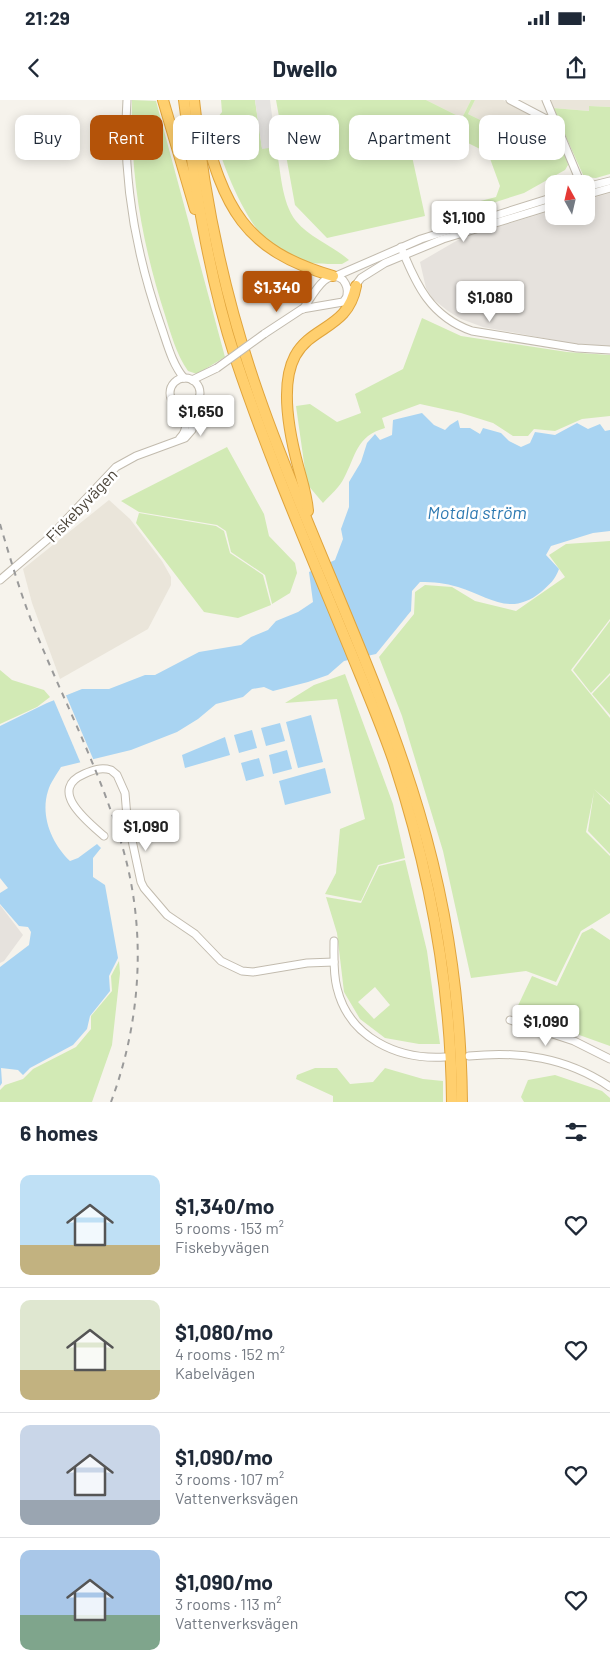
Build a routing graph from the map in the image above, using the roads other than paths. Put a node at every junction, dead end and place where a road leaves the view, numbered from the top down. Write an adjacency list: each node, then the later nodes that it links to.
1 (127, 100): 26 (street)
2 (163, 100): 17 (highway)
3 (184, 100): 17 (highway)
4 (195, 100): 20 (highway); 35 (highway)
5 (510, 100): 7 (street)
6 (546, 100): 8 (street)
7 (539, 115)
8 (551, 115)
9 (565, 148): 10 (street)
10 (577, 175)
11 (610, 180): 12 (street)
12 (595, 184)
13 (610, 188): 14 (street)
14 (595, 192)
15 (545, 200): 18 (street)
16 (545, 207): 19 (street)
17 (206, 240): 36 (highway)
18 (401, 247): 19 (street); 20 (street)
19 (404, 255): 21 (street); 25 (street)
20 (334, 276): 22 (street); 23 (street)
21 (356, 286): 22 (street); 24 (highway)
22 (346, 297): 23 (street); 24 (highway)
23 (302, 310): 27 (street, bridge)
24 (326, 328): 35 (highway)
25 (610, 350)
26 (176, 368): 28 (street); 30 (street)
27 (216, 369): 29 (street); 31 (street)
28 (184, 378): 29 (street); 30 (street)
29 (192, 380): 31 (street)
30 (176, 382): 33 (street)
31 (199, 389): 32 (street)
32 (194, 404): 33 (street); 34 (street, Fiskebyvägen)
33 (180, 407): 34 (street)
34 (171, 444): 37 (street, Fiskebyvägen)
35 (308, 520): 36 (highway)
36 (314, 548): 38 (highway)
37 (0, 580)
38 (364, 674): 47 (highway); 48 (highway)
39 (104, 836): 41 (street)
40 (334, 941): 41 (street)
41 (334, 962): 44 (street)
42 (510, 1020): 45 (street)
43 (469, 1056): 46 (street)
44 (445, 1057)
45 (610, 1059)
46 (610, 1087)
47 (452, 1102)
48 (462, 1102)

